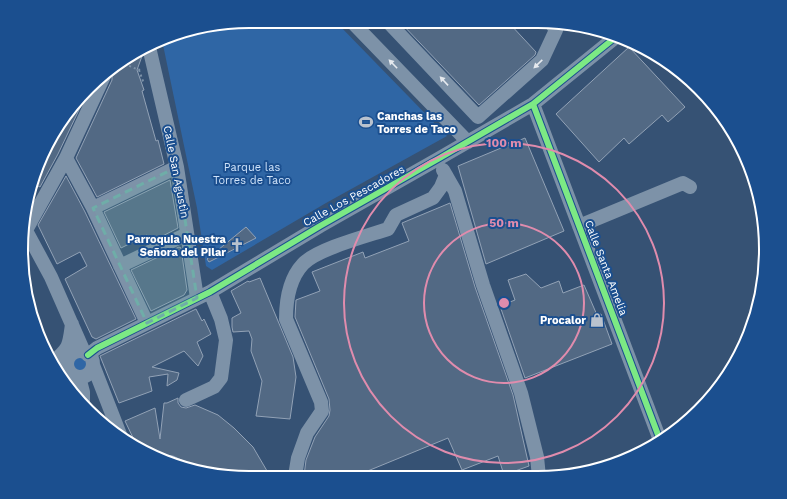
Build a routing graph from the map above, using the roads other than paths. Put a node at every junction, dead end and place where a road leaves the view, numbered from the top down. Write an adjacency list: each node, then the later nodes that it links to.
1 (358, 28): 8 (street, one-way to 1)
2 (394, 28): 3 (street, one-way to 2)
3 (552, 28)
4 (611, 41): 7 (street, Calle Los Pescadores)
5 (150, 52): 11 (street, Calle San Agustìn)
6 (99, 87): 9 (street)
7 (533, 104): 8 (street, Calle Los Pescadores); 16 (street, Calle Santa Amelia)
8 (468, 142): 10 (street, Calle Los Pescadores)
9 (66, 158): 14 (street); 15 (street)
10 (438, 159): 12 (street); 20 (street, Calle Los Pescadores)
11 (177, 167): 14 (street); 18 (street, Calle San Agustìn)
12 (446, 175): 29 (street); 30 (street)
13 (690, 187): 16 (street)
14 (92, 208): 19 (street)
15 (31, 216)
16 (584, 224): 28 (street, Calle Santa Amelia)
17 (28, 234): 21 (street)
18 (187, 234): 19 (street); 20 (street, Calle San Agustìn)
19 (120, 266): 22 (street)
20 (203, 295): 22 (street, Calle Los Pescadores); 26 (street, Calle San Agustìn)
21 (72, 323): 23 (street); 23 (street)
22 (147, 324): 23 (street, Calle Los Pescadores)
23 (74, 359): 24 (street); 24 (street); 27 (street)
24 (72, 378): 25 (street)
25 (83, 396)
26 (186, 400)
27 (111, 422)
28 (658, 435)
29 (296, 471)
30 (538, 471)

